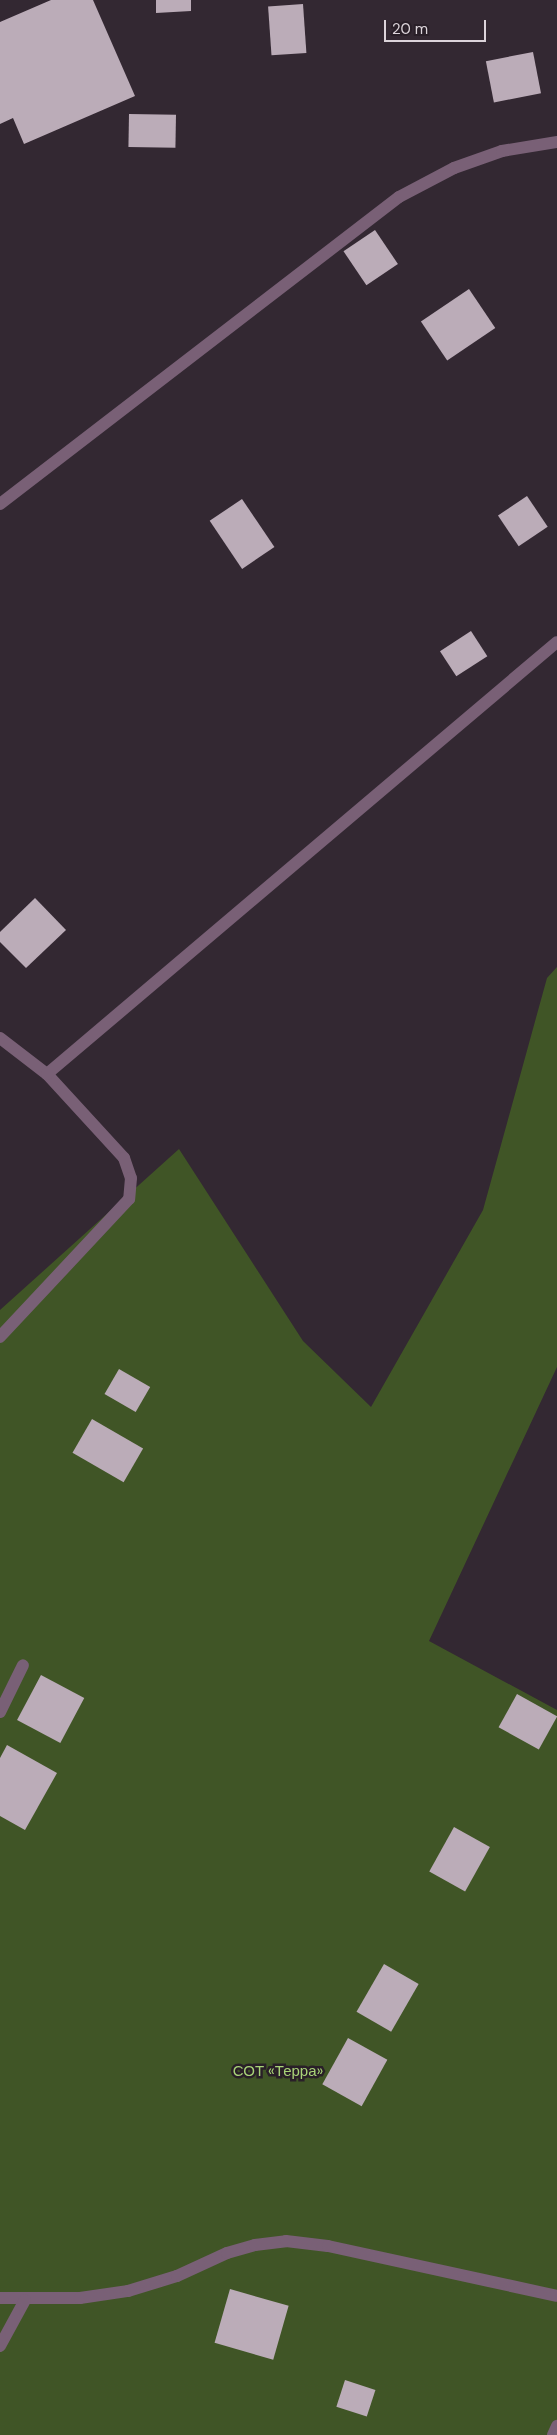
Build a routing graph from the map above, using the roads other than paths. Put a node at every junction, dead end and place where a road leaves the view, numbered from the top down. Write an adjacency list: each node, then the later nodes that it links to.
1 (557, 142): 2 (street)
2 (0, 504)
3 (557, 642): 5 (street)
4 (0, 1038): 5 (street)
5 (47, 1074): 6 (street)
6 (0, 1337)
7 (23, 1665): 8 (street)
8 (0, 1712)
9 (557, 2296): 11 (street)
10 (0, 2298): 11 (street)
11 (25, 2300): 12 (street)
12 (0, 2346)
13 (557, 2426): 14 (street)
14 (553, 2435)

